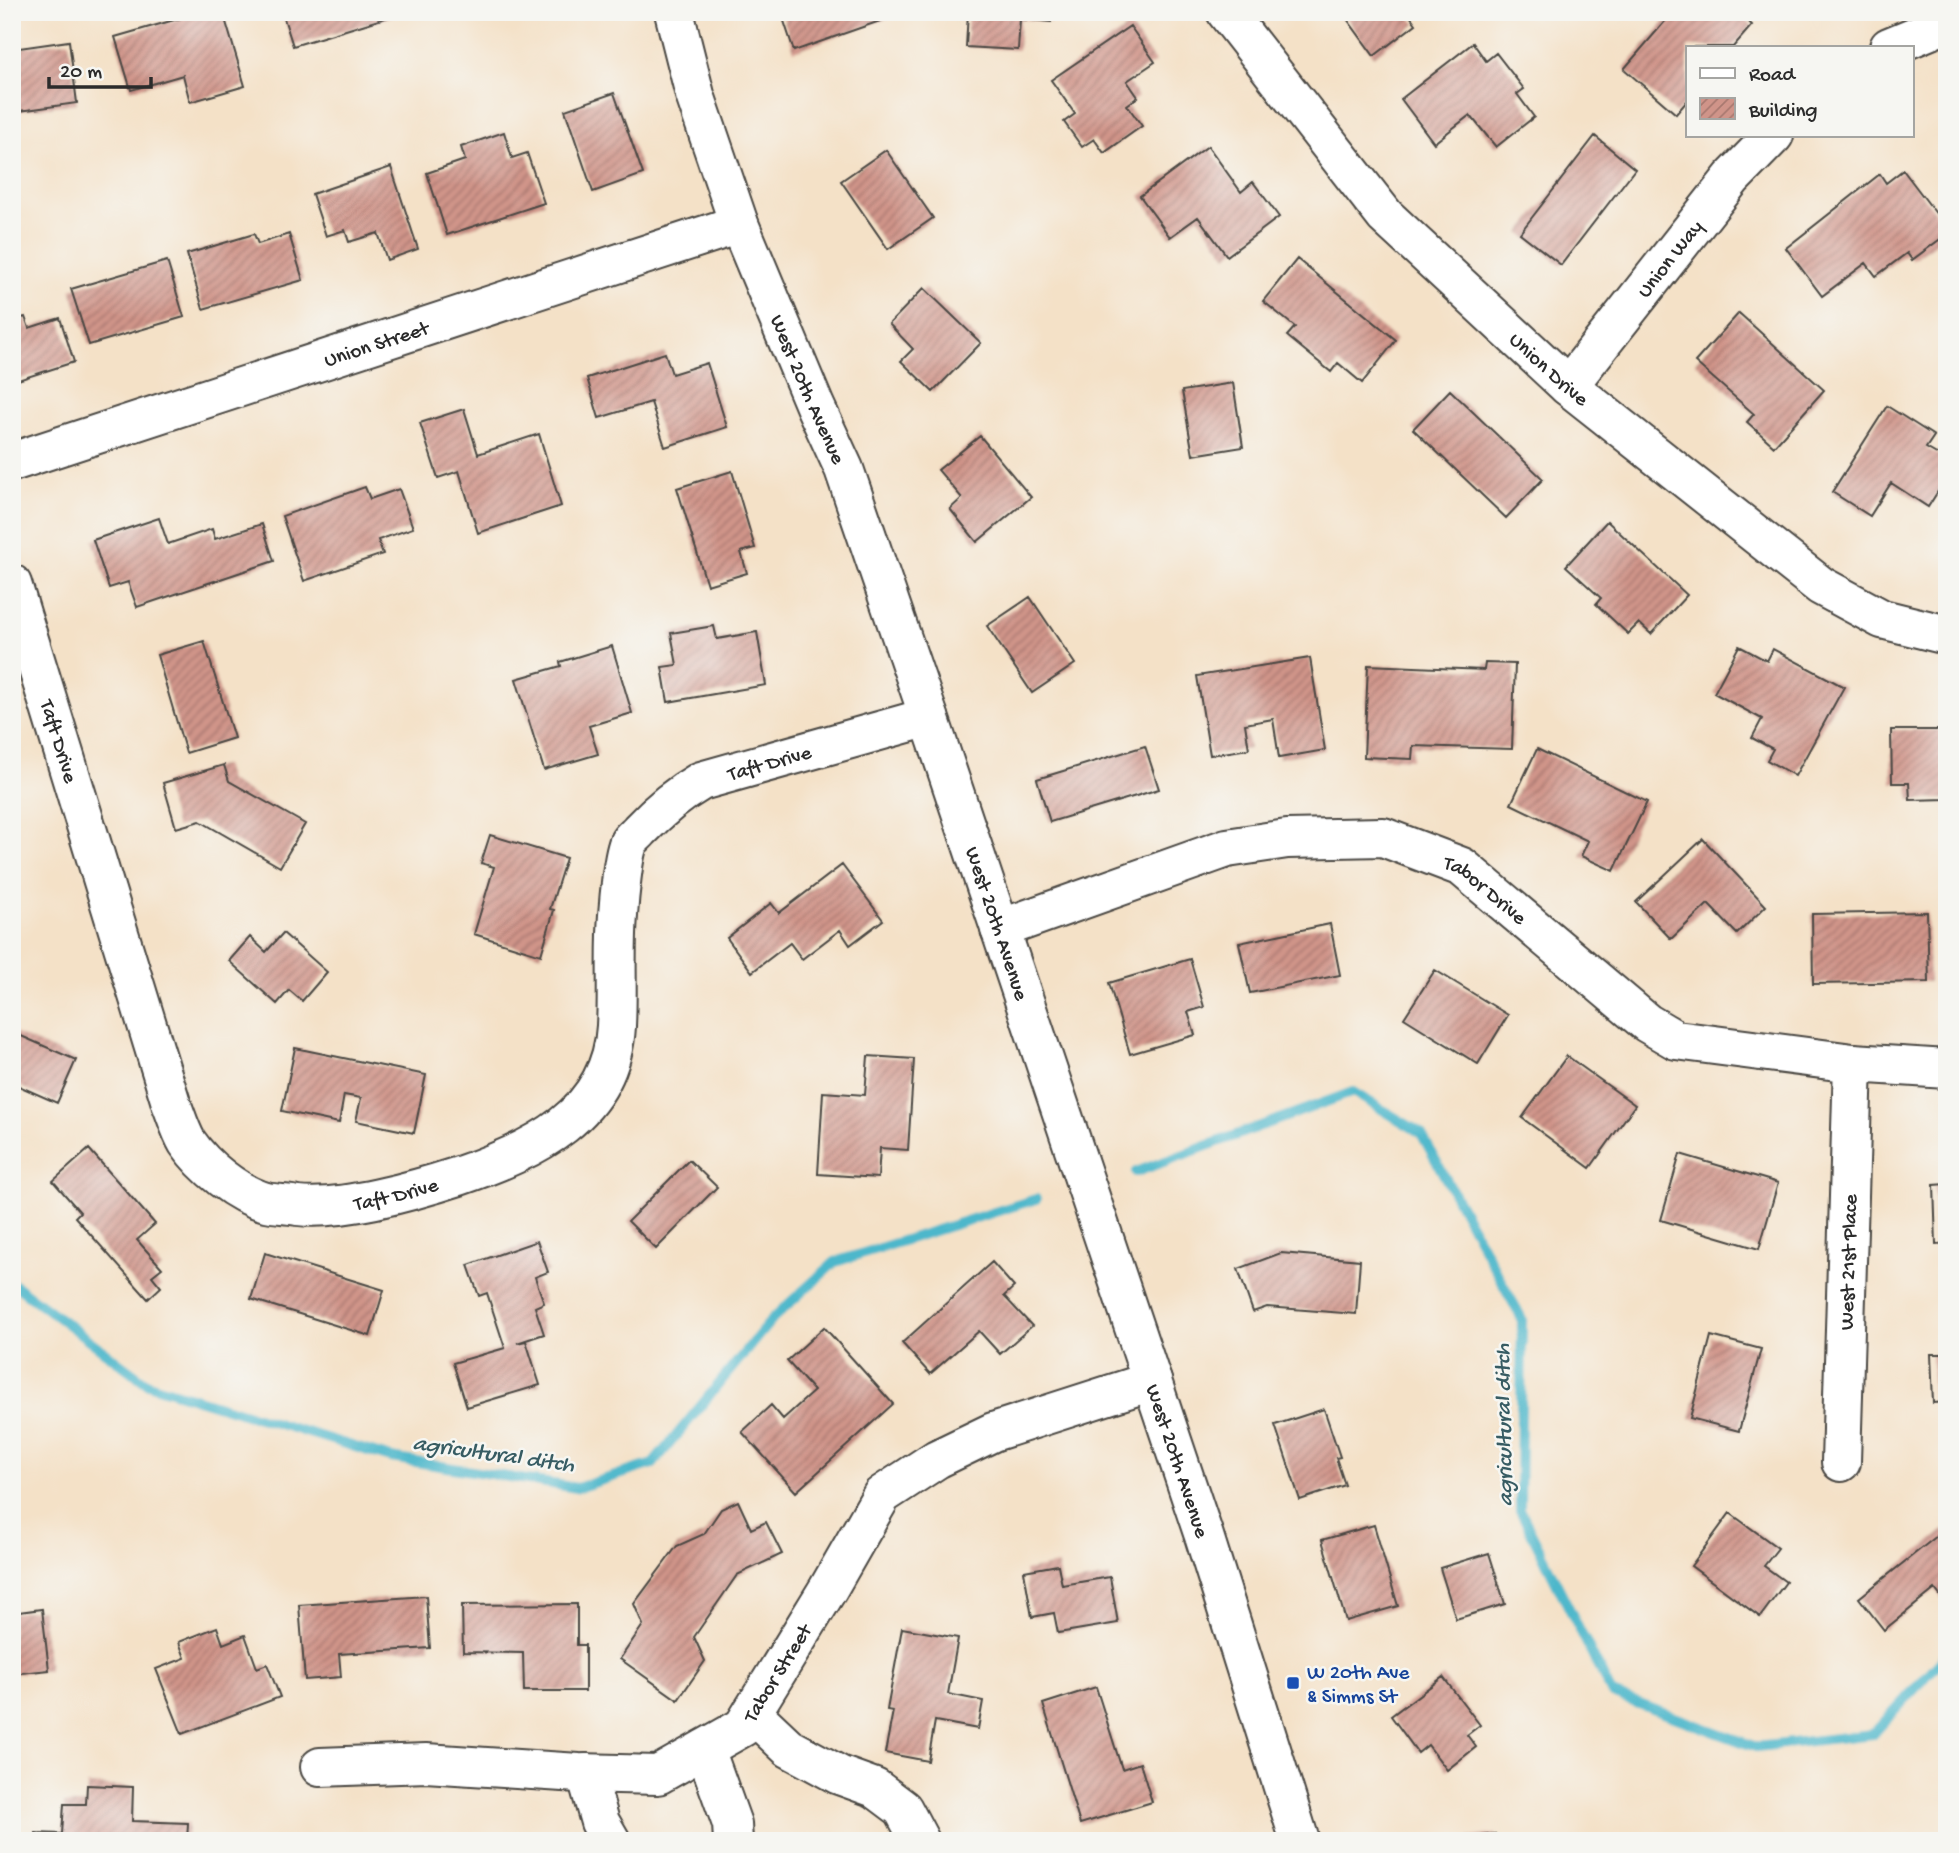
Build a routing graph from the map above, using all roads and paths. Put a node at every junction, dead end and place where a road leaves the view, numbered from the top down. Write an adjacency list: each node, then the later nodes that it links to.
1 (674, 12): 6 (street, West 20th Avenue)
2 (1226, 12): 7 (street, Union Drive)
3 (1947, 23): 4 (street)
4 (1891, 46)
5 (1773, 136): 7 (street, Union Way)
6 (739, 224): 8 (street, Union Street); 11 (street, West 20th Avenue)
7 (1568, 386): 10 (street, Union Drive)
8 (12, 462)
9 (12, 584): 11 (street, Taft Drive)
10 (1947, 635)
11 (929, 717): 12 (street, West 20th Avenue)
12 (1000, 929): 13 (street, Tabor Drive); 15 (street, West 20th Avenue)
13 (1853, 1063): 14 (street, Tabor Drive); 16 (street, West 21st Place)
14 (1947, 1069)
15 (1152, 1381): 17 (street, Tabor Street); 24 (street, West 20th Avenue)
16 (1842, 1462)
17 (752, 1713): 18 (street, Tabor Street); 23 (street)
18 (705, 1749): 20 (street, Tabor Street); 22 (street)
19 (320, 1767): 20 (street, Tabor Street)
20 (586, 1773): 21 (street)
21 (611, 1841)
22 (733, 1841)
23 (920, 1841)
24 (1300, 1841)

